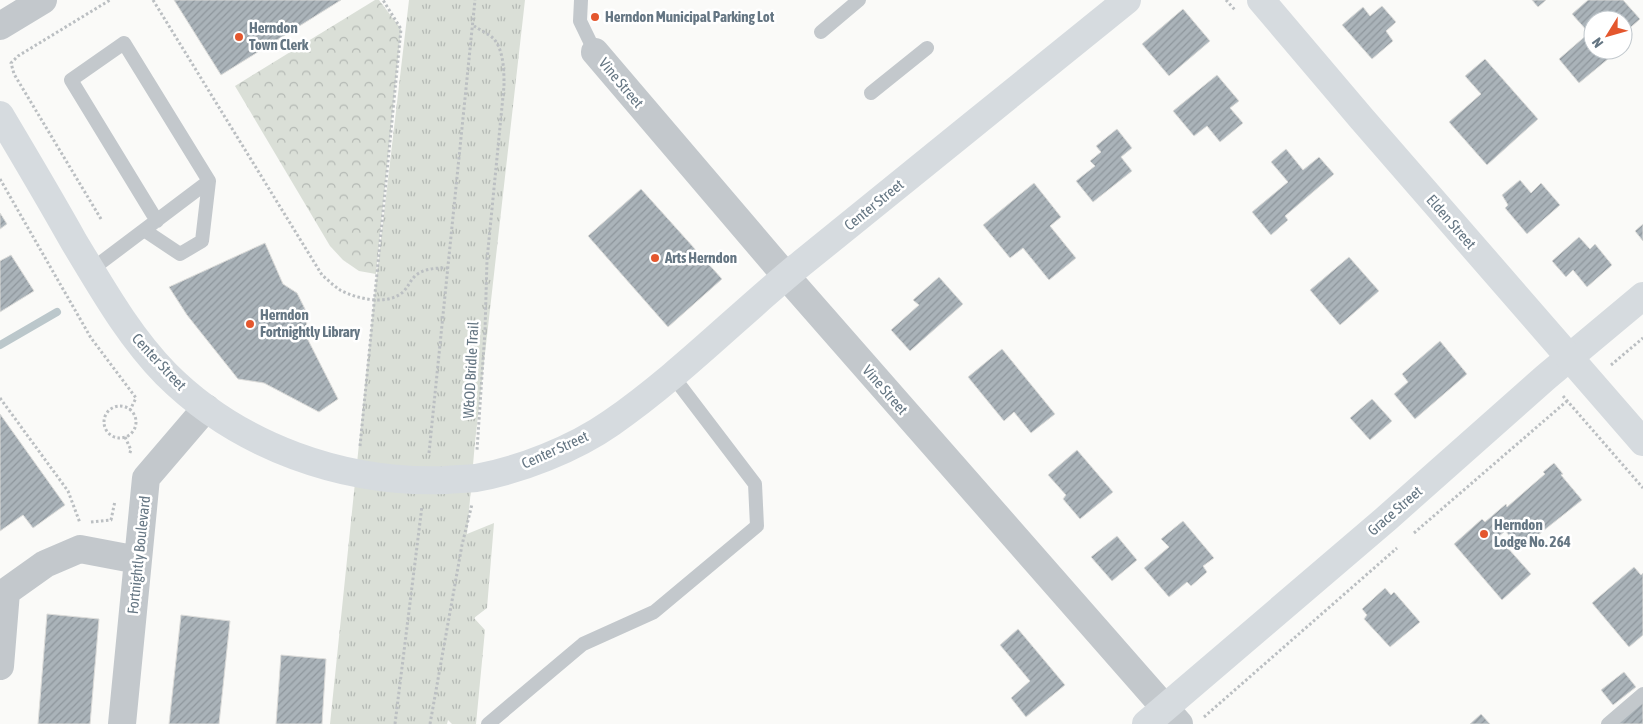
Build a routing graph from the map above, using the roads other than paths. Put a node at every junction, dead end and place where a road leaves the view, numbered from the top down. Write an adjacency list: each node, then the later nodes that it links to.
1 (43, 0): 6 (street)
2 (582, 0): 9 (lane)
3 (859, 0): 7 (lane)
4 (1127, 0): 16 (street, Center Street)
5 (1261, 0): 18 (street, Elden Street)
6 (0, 26)
7 (821, 32)
8 (926, 48): 10 (lane)
9 (595, 52): 16 (street, Vine Street)
10 (871, 93)
11 (0, 115): 15 (street, Center Street)
12 (210, 181): 13 (lane); 13 (lane); 14 (lane)
13 (157, 221): 14 (lane)
14 (144, 230): 15 (lane)
15 (91, 270): 20 (street, Center Street)
16 (786, 276): 19 (street, Center Street); 26 (street, Vine Street)
17 (1643, 296): 18 (street, Grace Street)
18 (1569, 358): 21 (street, Elden Street); 26 (street, Grace Street)
19 (672, 375): 20 (street, Center Street); 28 (lane)
20 (206, 408): 22 (street, Fortnightly Boulevard)
21 (1643, 442)
22 (138, 560): 23 (street); 27 (street, Fortnightly Boulevard)
23 (3, 594): 24 (street)
24 (0, 666)
25 (1643, 694): 29 (lane)
26 (1173, 718)
27 (122, 724)
28 (488, 724)
29 (1608, 724)

